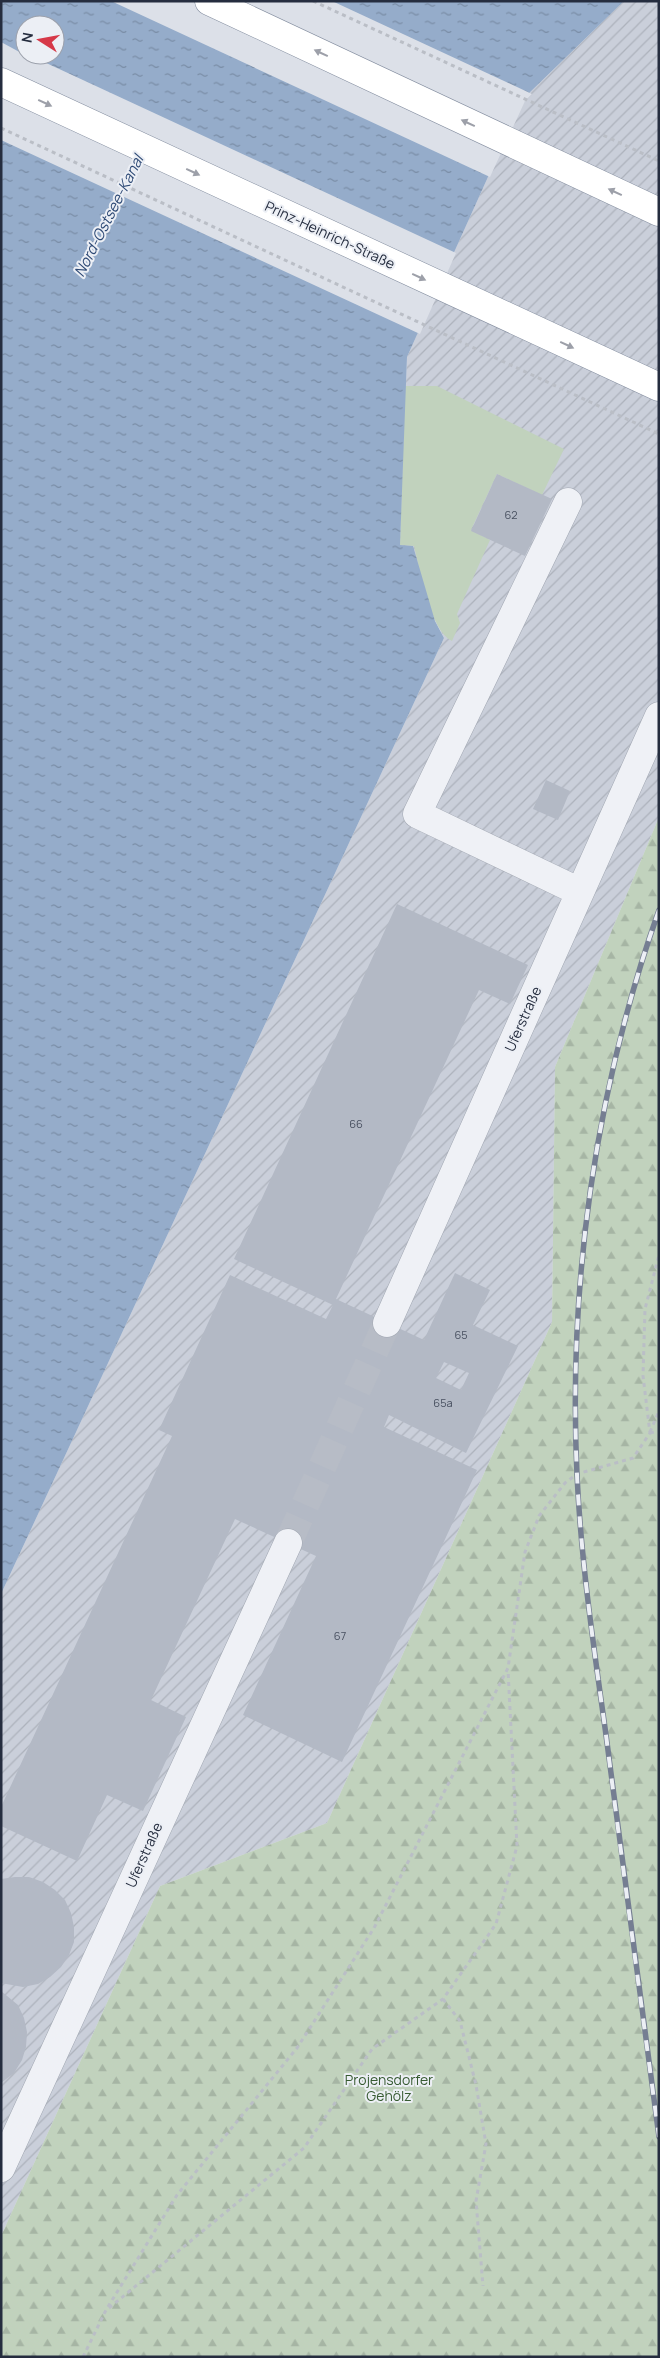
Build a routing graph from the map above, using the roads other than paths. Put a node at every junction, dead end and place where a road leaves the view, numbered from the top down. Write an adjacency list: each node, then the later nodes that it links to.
1 (209, 1): 3 (highway, one-way to 1)
2 (1, 82): 4 (highway, Prinz-Heinrich-Straße, one-way to 4)
3 (659, 212)
4 (659, 388)
5 (568, 502): 7 (street)
6 (659, 716): 7 (street, Uferstraße)
7 (580, 892): 8 (street, Uferstraße)
8 (387, 1323)
9 (288, 1543): 10 (street, Uferstraße)
10 (1, 2168)

